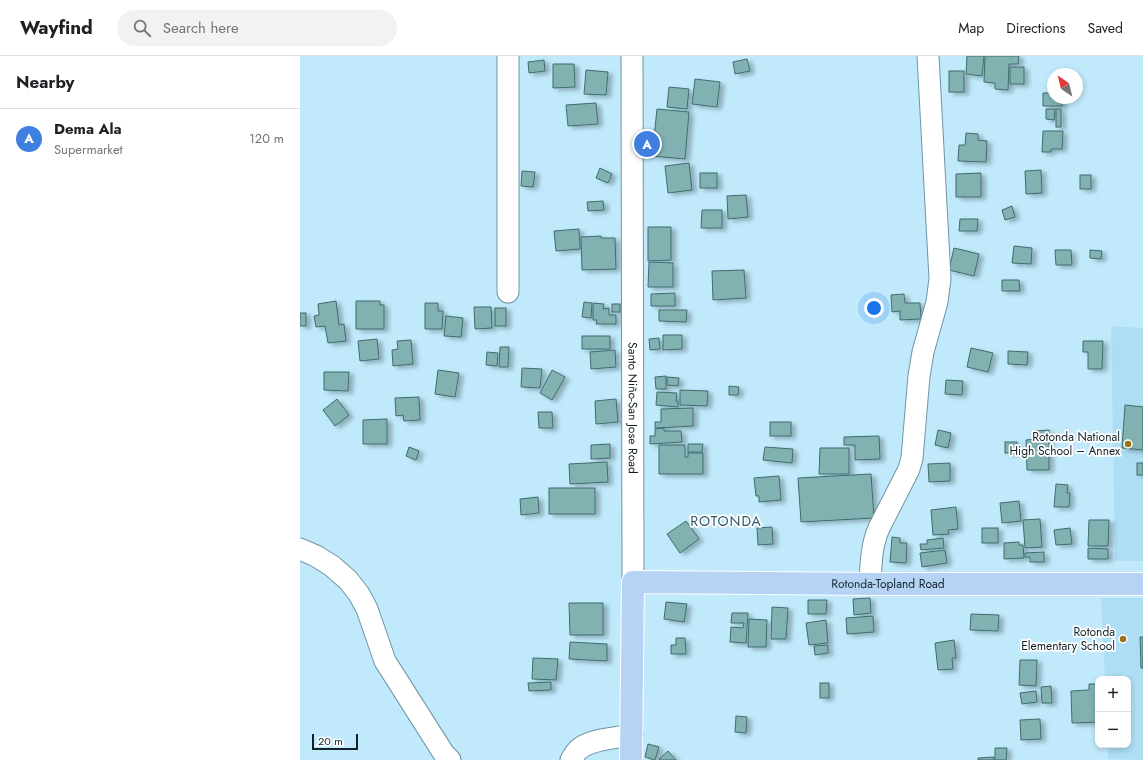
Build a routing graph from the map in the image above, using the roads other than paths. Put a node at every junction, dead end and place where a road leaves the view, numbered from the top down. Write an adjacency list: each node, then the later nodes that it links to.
1 (508, 56): 4 (street)
2 (632, 56): 6 (street, Santo Niño-San Jose Road)
3 (928, 56): 7 (street)
4 (508, 292)
5 (300, 549): 10 (street)
6 (633, 582): 7 (main road, Rotonda-Topland Road); 9 (main road, Santo Niño-San Jose Road)
7 (870, 584): 8 (main road, Rotonda-Topland Road)
8 (1143, 584)
9 (632, 735): 11 (street); 12 (main road, Santo Niño-San Jose Road)
10 (450, 760)
11 (570, 760)
12 (631, 760)

